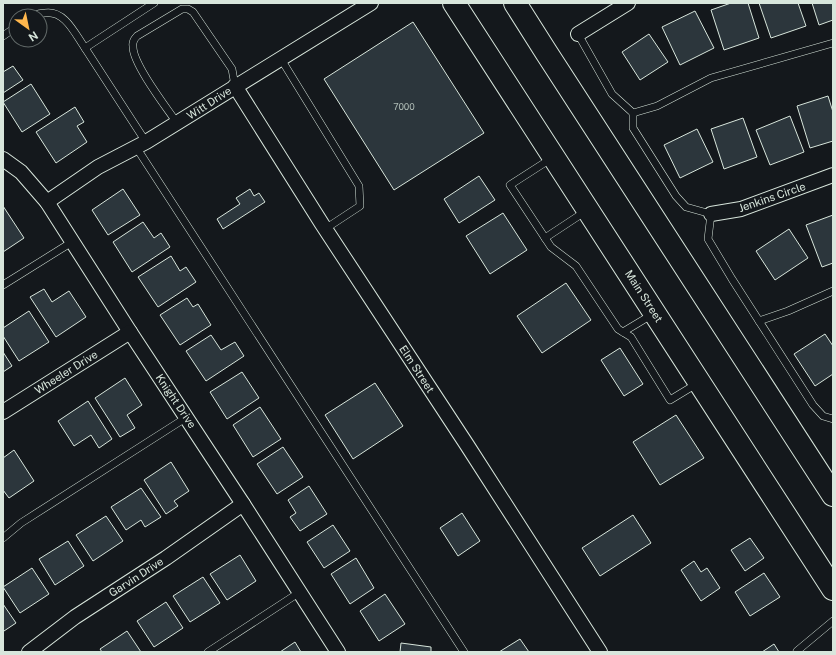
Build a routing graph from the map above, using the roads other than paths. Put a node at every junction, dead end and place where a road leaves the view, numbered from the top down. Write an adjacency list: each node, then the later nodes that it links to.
1 (154, 3): 9 (lane)
2 (371, 3): 10 (street, Witt Drive)
3 (454, 3): 15 (main road, Main Street)
4 (515, 3): 34 (main road)
5 (628, 3): 7 (street)
6 (48, 12): 9 (lane)
7 (578, 34): 12 (lane)
8 (833, 43): 12 (lane)
9 (85, 48): 14 (lane)
10 (281, 59): 11 (street, Witt Drive); 21 (lane)
11 (235, 86): 13 (street, Witt Drive); 13 (lane); 21 (street, Elm Street)
12 (633, 113): 20 (lane)
13 (177, 123): 14 (street, Witt Drive)
14 (141, 145): 18 (street, Witt Drive); 43 (lane)
15 (554, 157): 19 (main road, Main Street); 22 (lane)
16 (3, 158): 18 (street, Knight Drive)
17 (833, 175): 20 (street, Jenkins Circle)
18 (47, 202): 23 (street, Knight Drive)
19 (588, 210): 22 (lane); 26 (main road, Main Street)
20 (711, 214): 27 (lane)
21 (325, 229): 44 (street, Elm Street)
22 (545, 238): 29 (lane)
23 (72, 242): 24 (lane); 28 (street, Knight Drive)
24 (3, 285)
25 (833, 291): 27 (lane)
26 (655, 313): 29 (lane); 30 (main road, Main Street)
27 (759, 321): 33 (lane)
28 (130, 332): 31 (street, Wheeler Drive); 32 (street, Knight Drive)
29 (623, 332): 30 (lane)
30 (699, 382): 37 (main road, Main Street)
31 (3, 412)
32 (187, 417): 35 (street, Knight Drive); 36 (lane)
33 (833, 419)
34 (833, 495)
35 (244, 504): 38 (street, Knight Drive); 40 (street, Garvin Drive)
36 (3, 538)
37 (833, 589)
38 (300, 592): 41 (lane); 42 (street, Knight Drive)
39 (833, 621): 45 (lane)
40 (29, 652)
41 (208, 652)
42 (338, 652)
43 (464, 652)
44 (600, 652)
45 (798, 652)

